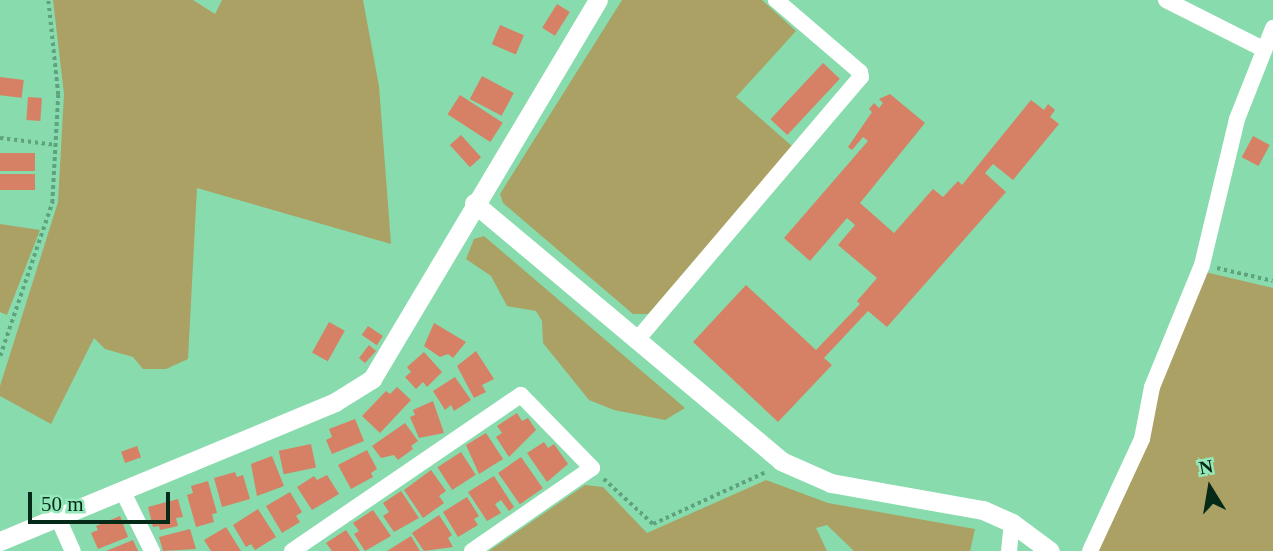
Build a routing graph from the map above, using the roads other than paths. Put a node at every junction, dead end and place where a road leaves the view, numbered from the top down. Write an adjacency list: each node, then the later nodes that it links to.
1 (598, 0): 6 (street)
2 (776, 0): 7 (street)
3 (1166, 0): 5 (street)
4 (1273, 28): 5 (street)
5 (1263, 49): 18 (street)
6 (474, 203): 7 (street); 8 (street)
7 (636, 341): 10 (street)
8 (124, 492): 9 (street); 13 (street)
9 (58, 518): 11 (street); 12 (street)
10 (1012, 523): 16 (street); 17 (street)
11 (0, 541)
12 (73, 551)
13 (152, 551)
14 (292, 551): 15 (street)
15 (472, 551)
16 (1009, 551)
17 (1049, 551)
18 (1090, 551)

